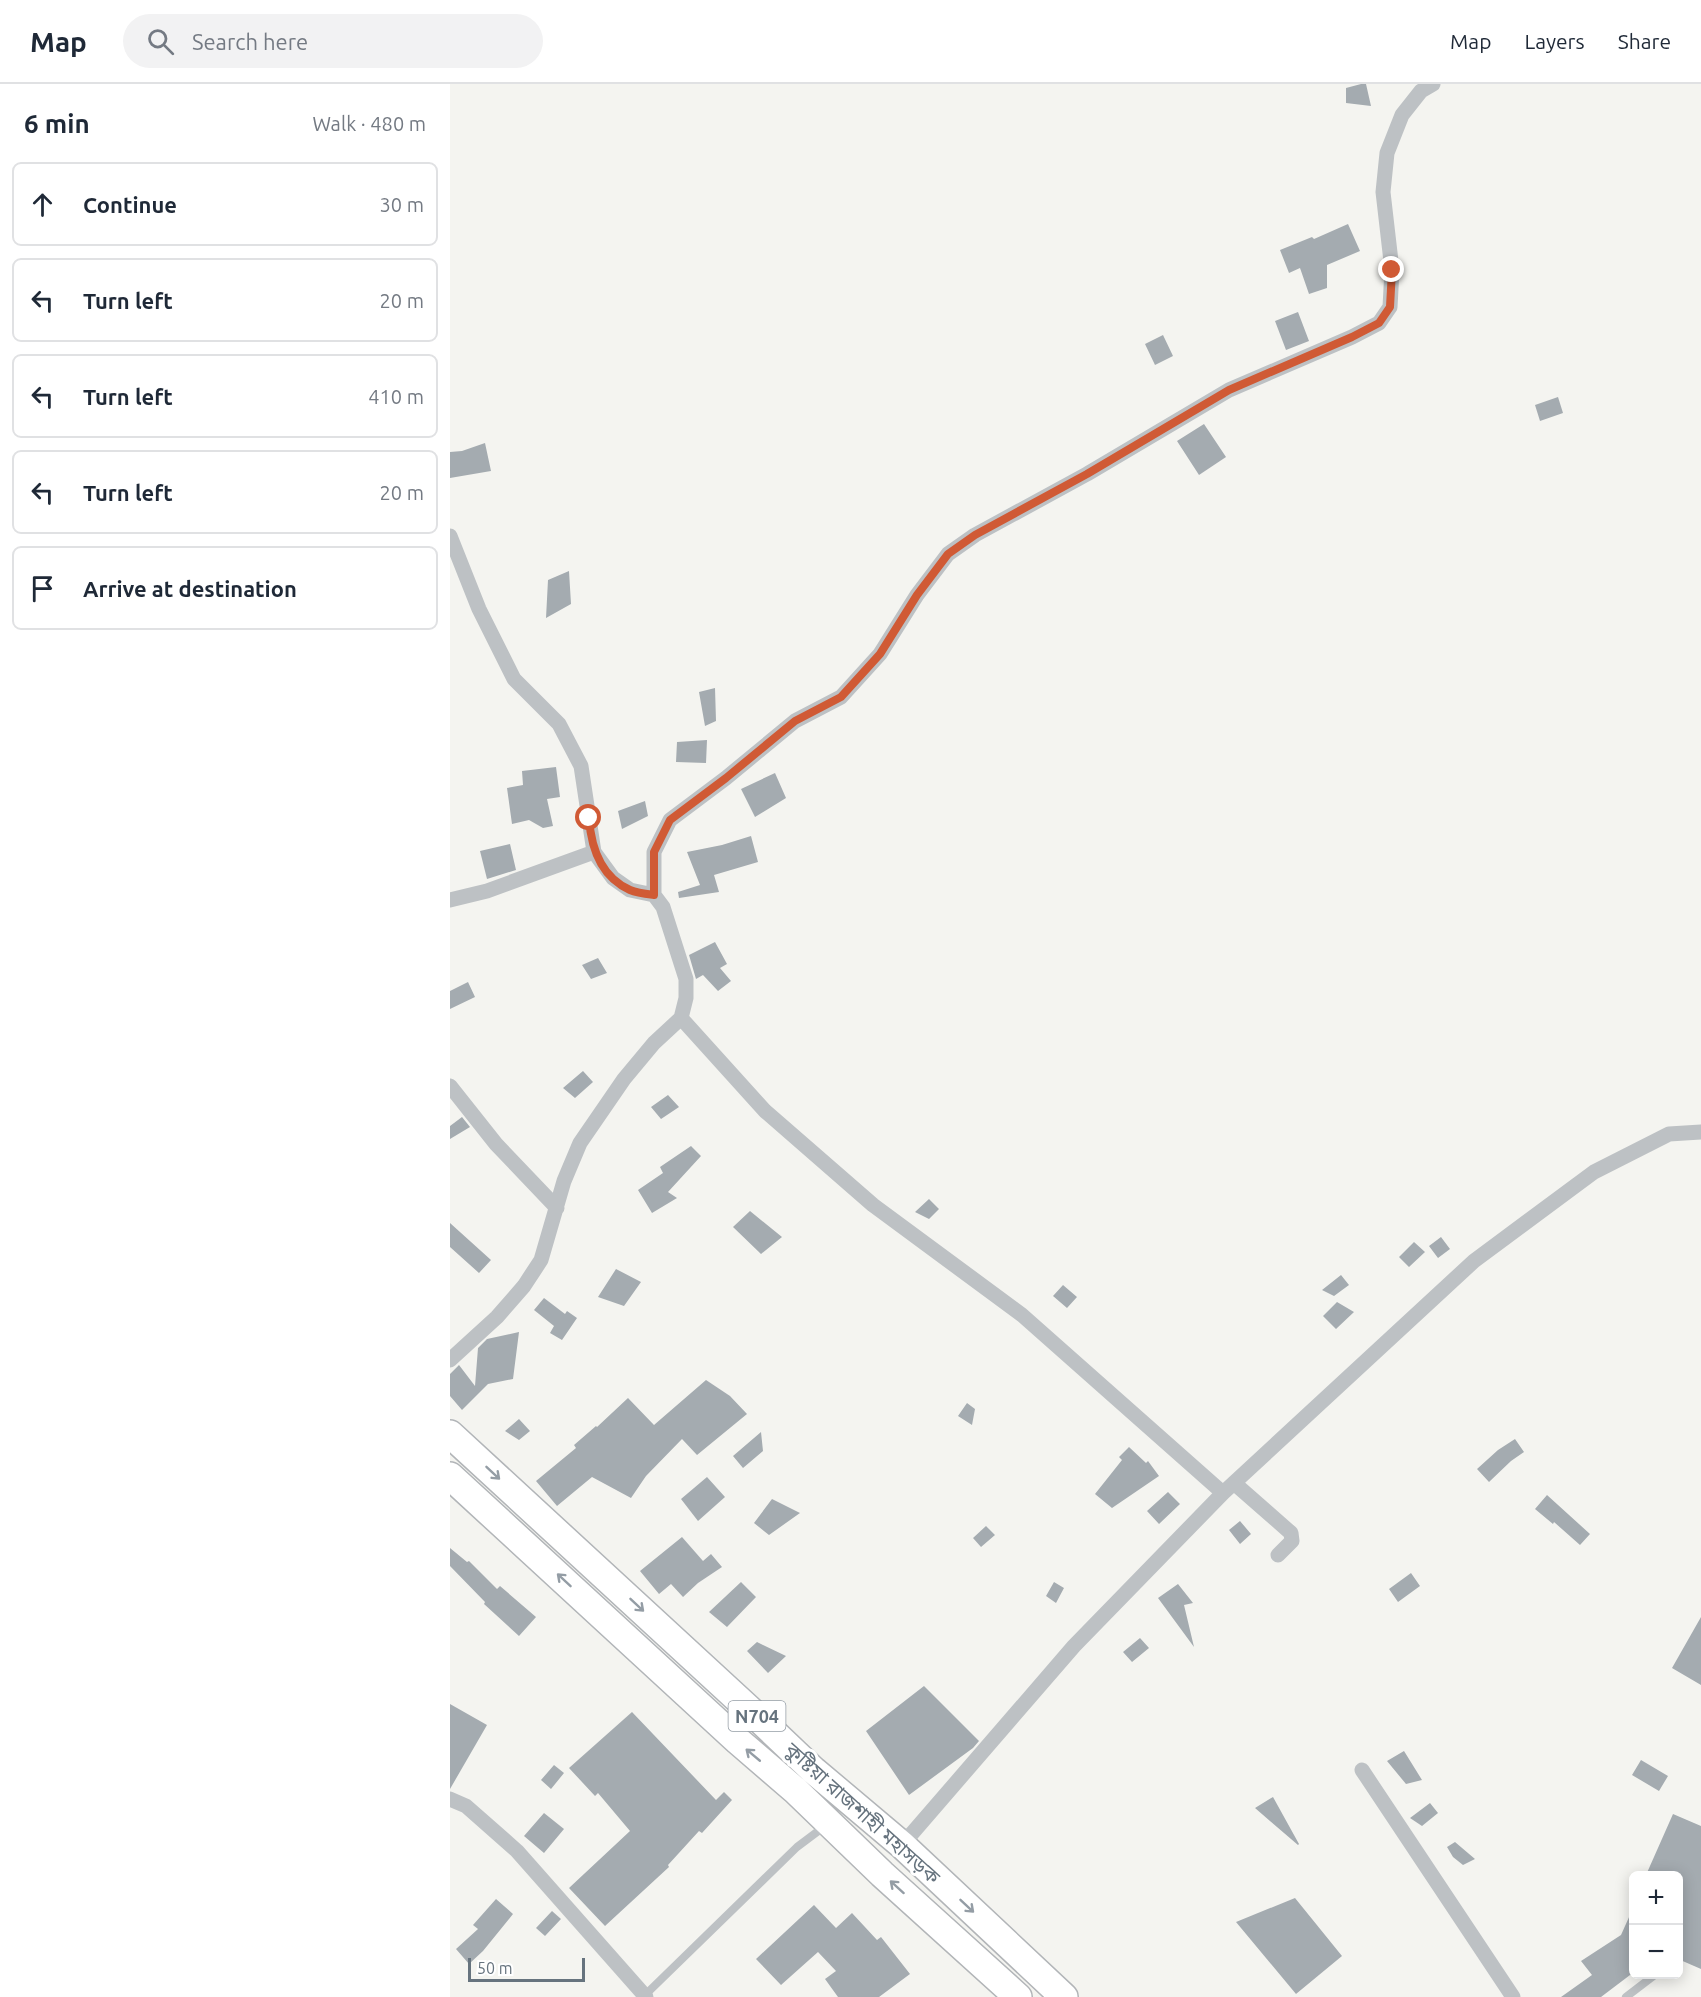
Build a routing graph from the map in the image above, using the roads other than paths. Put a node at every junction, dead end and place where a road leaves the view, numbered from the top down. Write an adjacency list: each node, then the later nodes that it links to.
1 (1433, 84): 4 (street)
2 (450, 536): 3 (street)
3 (594, 852): 4 (street); 5 (street)
4 (654, 895): 6 (street)
5 (450, 900)
6 (681, 1018): 9 (street); 13 (street)
7 (450, 1086): 9 (street)
8 (1701, 1132): 13 (street)
9 (557, 1208): 10 (street)
10 (450, 1360)
11 (450, 1434): 15 (highway, কুষ্টিয়া রাজশাহী মহাসড়ক / N704, one-way to 15)
12 (450, 1476): 17 (highway, কুষ্টিয়া রাজশাহী মহাসড়ক / N704, one-way to 12)
13 (1228, 1488): 14 (street); 20 (street)
14 (1278, 1555)
15 (813, 1770): 17 (highway); 20 (highway, কুষ্টিয়া রাজশাহী মহাসড়ক / N704)
16 (1362, 1770): 25 (street)
17 (796, 1791): 19 (highway, কুষ্টিয়া রাজশাহী মহাসড়ক / N704)
18 (450, 1799): 22 (street)
19 (829, 1823): 22 (lane); 23 (highway, কুষ্টিয়া রাজশাহী মহাসড়ক / N704, one-way to 19)
20 (902, 1845): 24 (highway, কুষ্টিয়া রাজশাহী মহাসড়ক / N704, one-way to 24)
21 (1649, 1979): 26 (lane)
22 (645, 1996)
23 (1018, 1997)
24 (1064, 1997)
25 (1513, 1997)
26 (1626, 1997)

